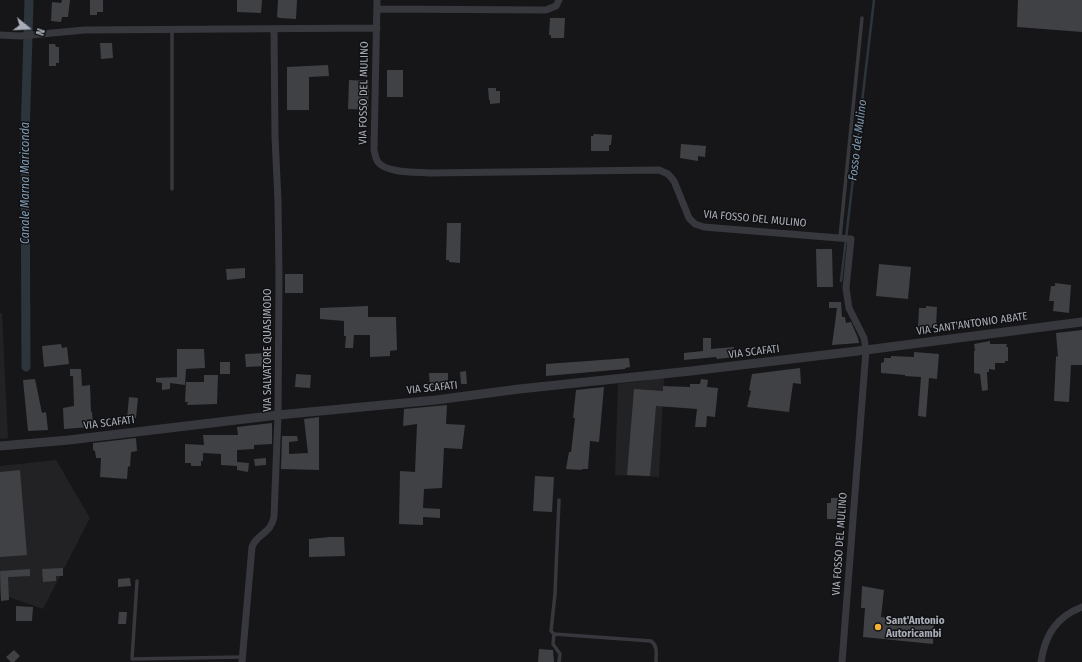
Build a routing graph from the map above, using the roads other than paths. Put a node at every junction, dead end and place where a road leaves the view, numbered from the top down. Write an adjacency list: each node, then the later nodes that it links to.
1 (377, 0): 3 (street, VIA FOSSO DEL MULINO)
2 (559, 0): 3 (street)
3 (377, 9): 5 (street, VIA FOSSO DEL MULINO)
4 (862, 18): 10 (lane)
5 (377, 28): 6 (street); 10 (street, VIA FOSSO DEL MULINO)
6 (274, 29): 7 (street); 13 (street, VIA SALVATORE QUASIMODO)
7 (172, 30): 8 (street); 9 (lane)
8 (0, 35)
9 (172, 189)
10 (840, 237): 12 (street, VIA FOSSO DEL MULINO)
11 (1082, 322): 12 (street, VIA SANT'ANTONIO ABATE)
12 (866, 350): 13 (street, VIA SCAFATI); 22 (street, VIA FOSSO DEL MULINO)
13 (278, 415): 14 (street, VIA SCAFATI); 19 (street, VIA SALVATORE QUASIMODO)
14 (0, 446)
15 (559, 500): 18 (lane)
16 (137, 581): 19 (lane)
17 (1082, 607): 23 (street)
18 (554, 634): 20 (lane); 21 (lane)
19 (242, 660)
20 (560, 662)
21 (656, 662)
22 (842, 662)
23 (1041, 662)

